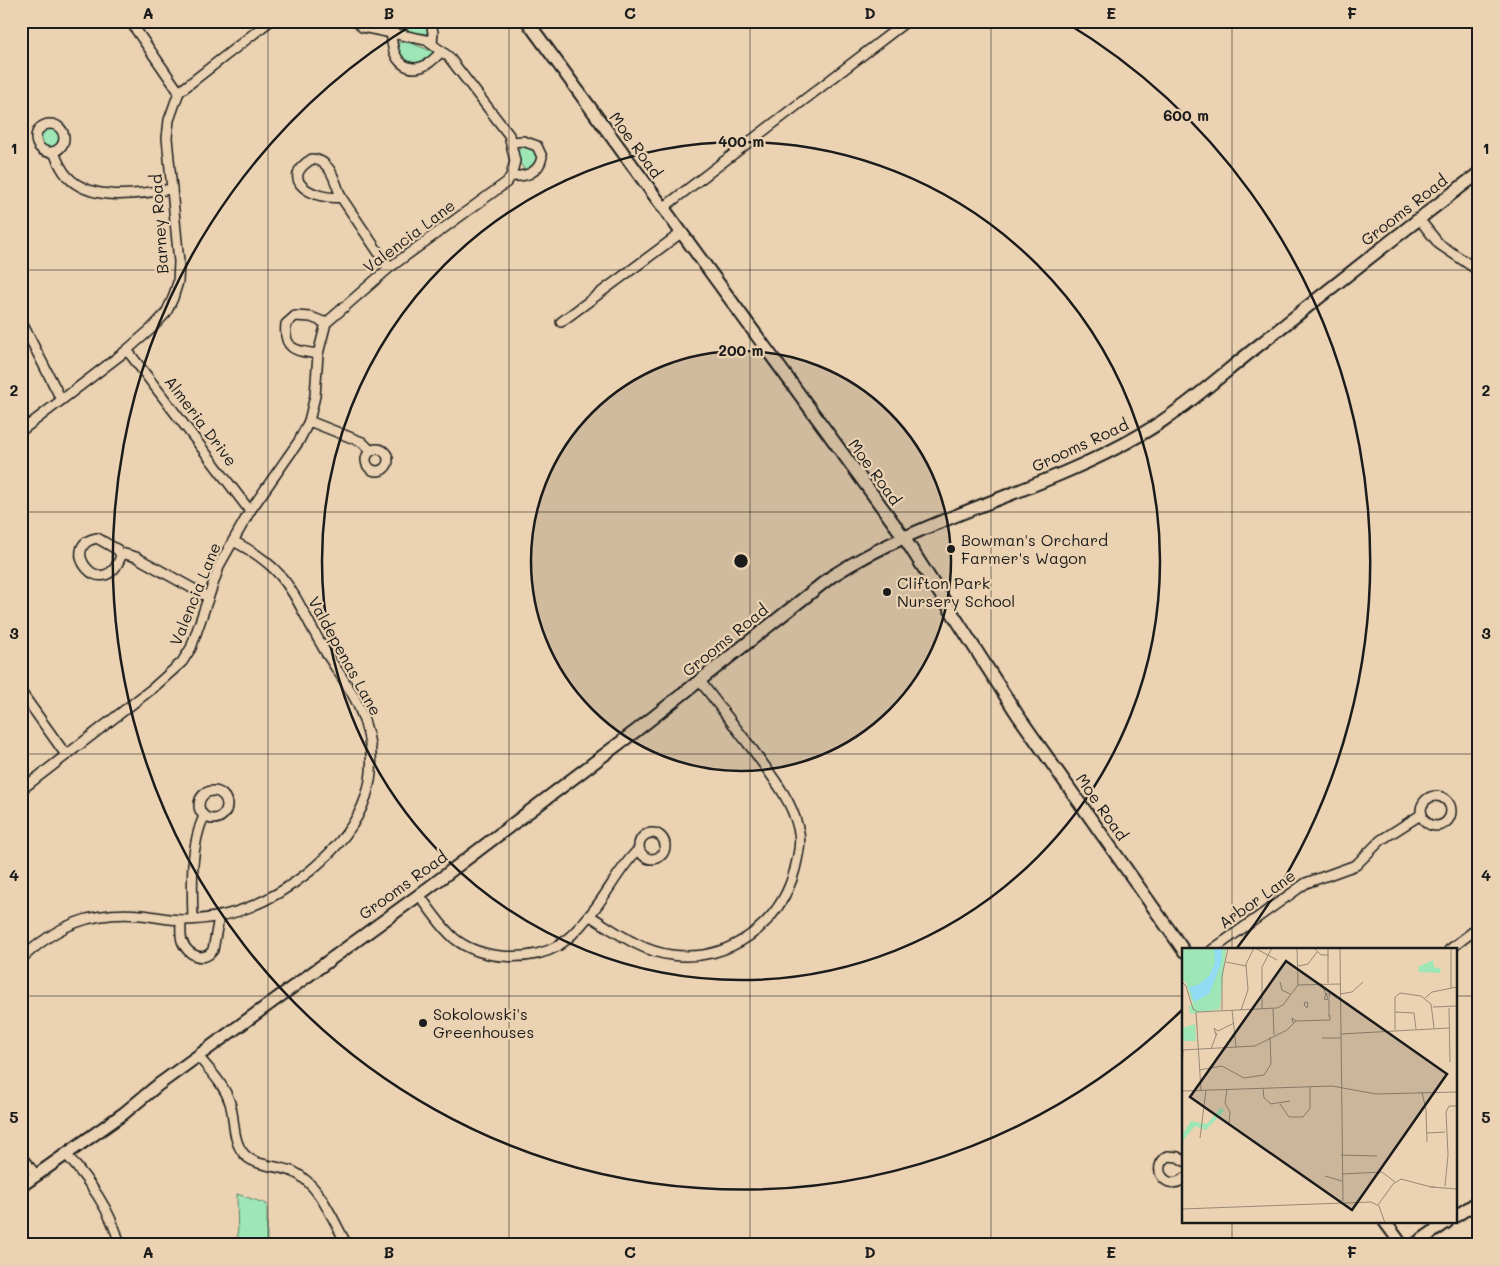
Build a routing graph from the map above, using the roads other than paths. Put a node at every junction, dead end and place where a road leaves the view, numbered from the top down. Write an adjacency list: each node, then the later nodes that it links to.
1 (130, 21): 11 (street)
2 (270, 21): 11 (street)
3 (356, 21): 8 (street)
4 (395, 21): 8 (street)
5 (430, 21): 9 (street)
6 (527, 21): 18 (street, Moe Road)
7 (907, 21): 18 (street)
8 (391, 34): 9 (street); 10 (street)
9 (432, 44): 10 (street)
10 (442, 51): 12 (street)
11 (179, 92): 16 (street, Barney Road)
12 (512, 142): 15 (street); 15 (street, Valencia Lane)
13 (54, 152): 16 (street)
14 (1479, 173): 19 (street, Grooms Road)
15 (511, 176): 21 (street, Valencia Lane)
16 (172, 189): 26 (street, Barney Road)
17 (341, 197): 17 (street); 21 (street)
18 (663, 208): 20 (street, Moe Road)
19 (1419, 219): 22 (street); 33 (street, Grooms Road)
20 (680, 233): 24 (street); 33 (street, Moe Road)
21 (389, 268): 25 (street, Valencia Lane)
22 (1479, 271)
23 (21, 321): 28 (street)
24 (561, 322)
25 (326, 323): 27 (street, Valencia Lane); 27 (street)
26 (128, 350): 28 (street, Barney Road); 32 (street, Almeria Drive)
27 (318, 354): 29 (street, Valencia Lane)
28 (61, 399): 30 (street, Barney Road)
29 (308, 421): 31 (street); 32 (street, Valencia Lane)
30 (21, 431)
31 (371, 451)
32 (250, 511): 34 (street, Valencia Lane)
33 (903, 536): 37 (street, Grooms Road); 50 (street, Moe Road)
34 (233, 541): 36 (street, Valencia Lane); 46 (street, Valdepenas Lane)
35 (121, 553): 35 (street); 36 (street)
36 (208, 597): 39 (street, Valencia Lane)
37 (700, 681): 44 (street, Grooms Road); 45 (street)
38 (21, 692): 39 (street)
39 (66, 755): 40 (street, Valencia Lane)
40 (21, 790)
41 (1422, 814): 51 (street, Arbor Lane)
42 (204, 816): 47 (street)
43 (638, 850): 45 (street)
44 (419, 895): 45 (street); 54 (street, Grooms Road)
45 (590, 916)
46 (219, 917): 47 (street, Valdepenas Lane); 48 (street)
47 (193, 919): 48 (street, Valdepenas Lane)
48 (181, 920): 53 (street, Valdepenas Lane)
49 (1479, 927): 52 (street)
50 (1183, 948)
51 (1215, 948)
52 (1452, 948)
53 (21, 959)
54 (198, 1056): 55 (street, Grooms Road); 66 (street)
55 (66, 1154): 58 (street, Grooms Road); 65 (street)
56 (21, 1156): 58 (street)
57 (1182, 1160): 59 (street)
58 (36, 1175): 60 (street, Grooms Road)
59 (1182, 1179)
60 (21, 1186)
61 (1479, 1201): 62 (street)
62 (1458, 1215)
63 (1387, 1224): 67 (street)
64 (1444, 1224): 68 (street)
65 (120, 1245)
66 (347, 1245)
67 (1402, 1245)
68 (1414, 1245)

